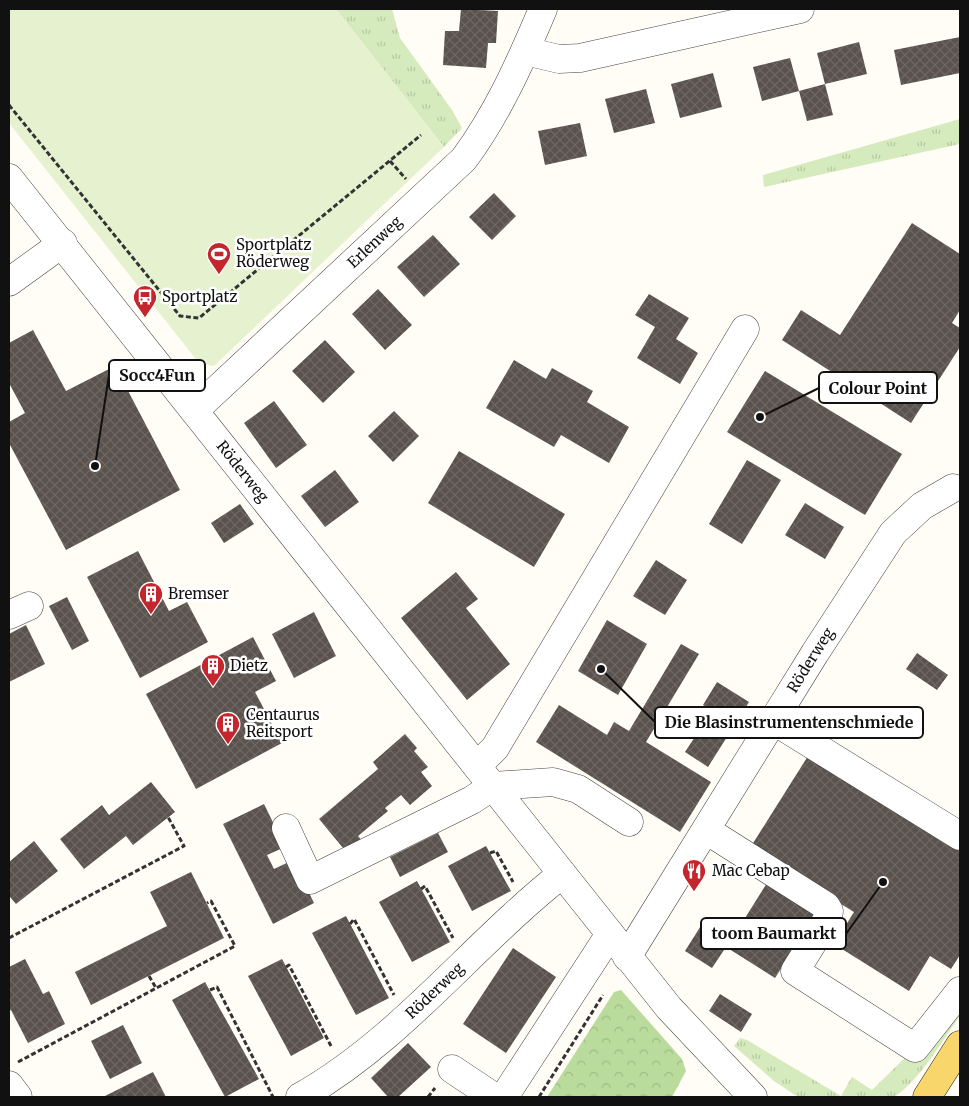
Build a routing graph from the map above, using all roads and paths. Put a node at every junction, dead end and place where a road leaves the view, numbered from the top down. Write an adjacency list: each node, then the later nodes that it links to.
1 (543, 9): 3 (street, Erlenweg)
2 (800, 9): 3 (street)
3 (525, 51): 10 (street, Erlenweg)
4 (9, 105): 5 (path)
5 (421, 135)
6 (9, 178): 7 (street, Röderweg)
7 (63, 243): 8 (street); 10 (street, Röderweg)
8 (9, 282)
9 (745, 329): 13 (street)
10 (195, 410): 13 (street, Röderweg)
11 (953, 488): 12 (street, Röderweg)
12 (774, 721): 17 (street, Röderweg); 18 (street)
13 (485, 776): 15 (street); 16 (street); 20 (street, Röderweg)
14 (168, 817): 26 (path)
15 (629, 822)
16 (286, 828)
17 (706, 830): 27 (street, Röderweg); 34 (street)
18 (960, 836)
19 (490, 853): 23 (path)
20 (562, 874): 23 (street, Röderweg); 25 (street, Röderweg)
21 (421, 889): 28 (path)
22 (207, 903): 31 (path)
23 (525, 903): 28 (street, Röderweg)
24 (350, 924): 35 (path)
25 (610, 934): 27 (street, Röderweg); 46 (street)
26 (9, 938)
27 (627, 956): 41 (street, Röderweg)
28 (466, 960): 35 (street, Röderweg)
29 (286, 967): 38 (path)
30 (150, 976): 31 (path)
31 (156, 988): 37 (path)
32 (210, 990): 43 (path)
33 (607, 990): 47 (path)
34 (960, 991)
35 (406, 1017): 38 (street, Röderweg)
36 (960, 1045): 48 (main road)
37 (9, 1067)
38 (344, 1069): 44 (street, Röderweg)
39 (452, 1069): 45 (street)
40 (9, 1085): 42 (street)
41 (752, 1095)
42 (18, 1097)
43 (273, 1097)
44 (300, 1097)
45 (494, 1097)
46 (504, 1097)
47 (539, 1097)
48 (927, 1097)

